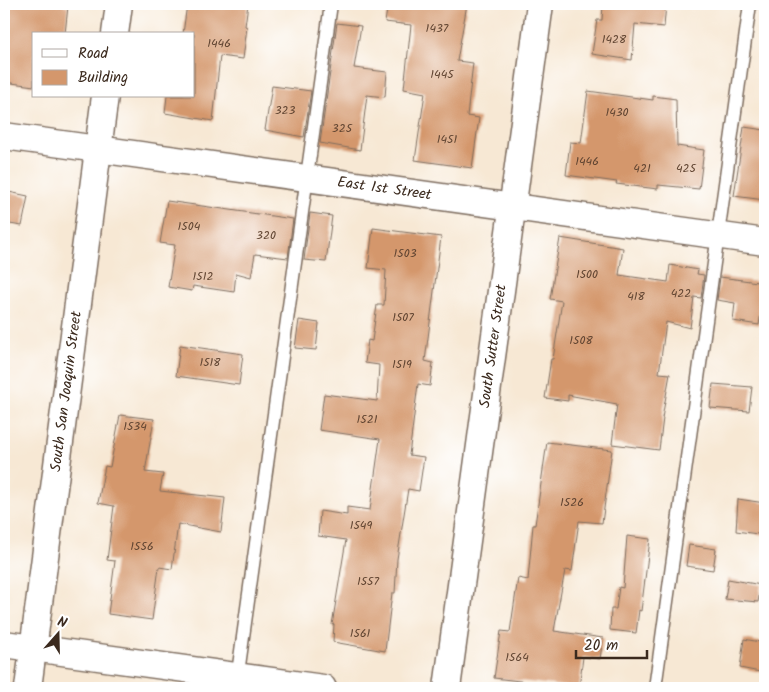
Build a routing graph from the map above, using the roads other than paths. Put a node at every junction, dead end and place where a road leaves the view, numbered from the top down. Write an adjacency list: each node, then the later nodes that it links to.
1 (119, 4): 5 (street)
2 (331, 4): 9 (lane)
3 (540, 4): 10 (street, South Sutter Street)
4 (750, 4): 11 (lane)
5 (115, 32)
6 (105, 98): 8 (street, South San Joaquin Street)
7 (4, 136): 8 (street, East 1st Street)
8 (97, 149): 9 (street, East 1st Street); 14 (street, South San Joaquin Street)
9 (306, 178): 10 (street, East 1st Street); 15 (lane)
10 (512, 207): 11 (street, East 1st Street); 18 (street, South Sutter Street)
11 (717, 235): 12 (street, East 1st Street); 19 (lane)
12 (765, 242)
13 (4, 644): 14 (street)
14 (33, 648): 15 (street); 16 (street, South San Joaquin Street)
15 (236, 682): 17 (street)
16 (28, 688)
17 (323, 688)
18 (447, 688)
19 (655, 688)

